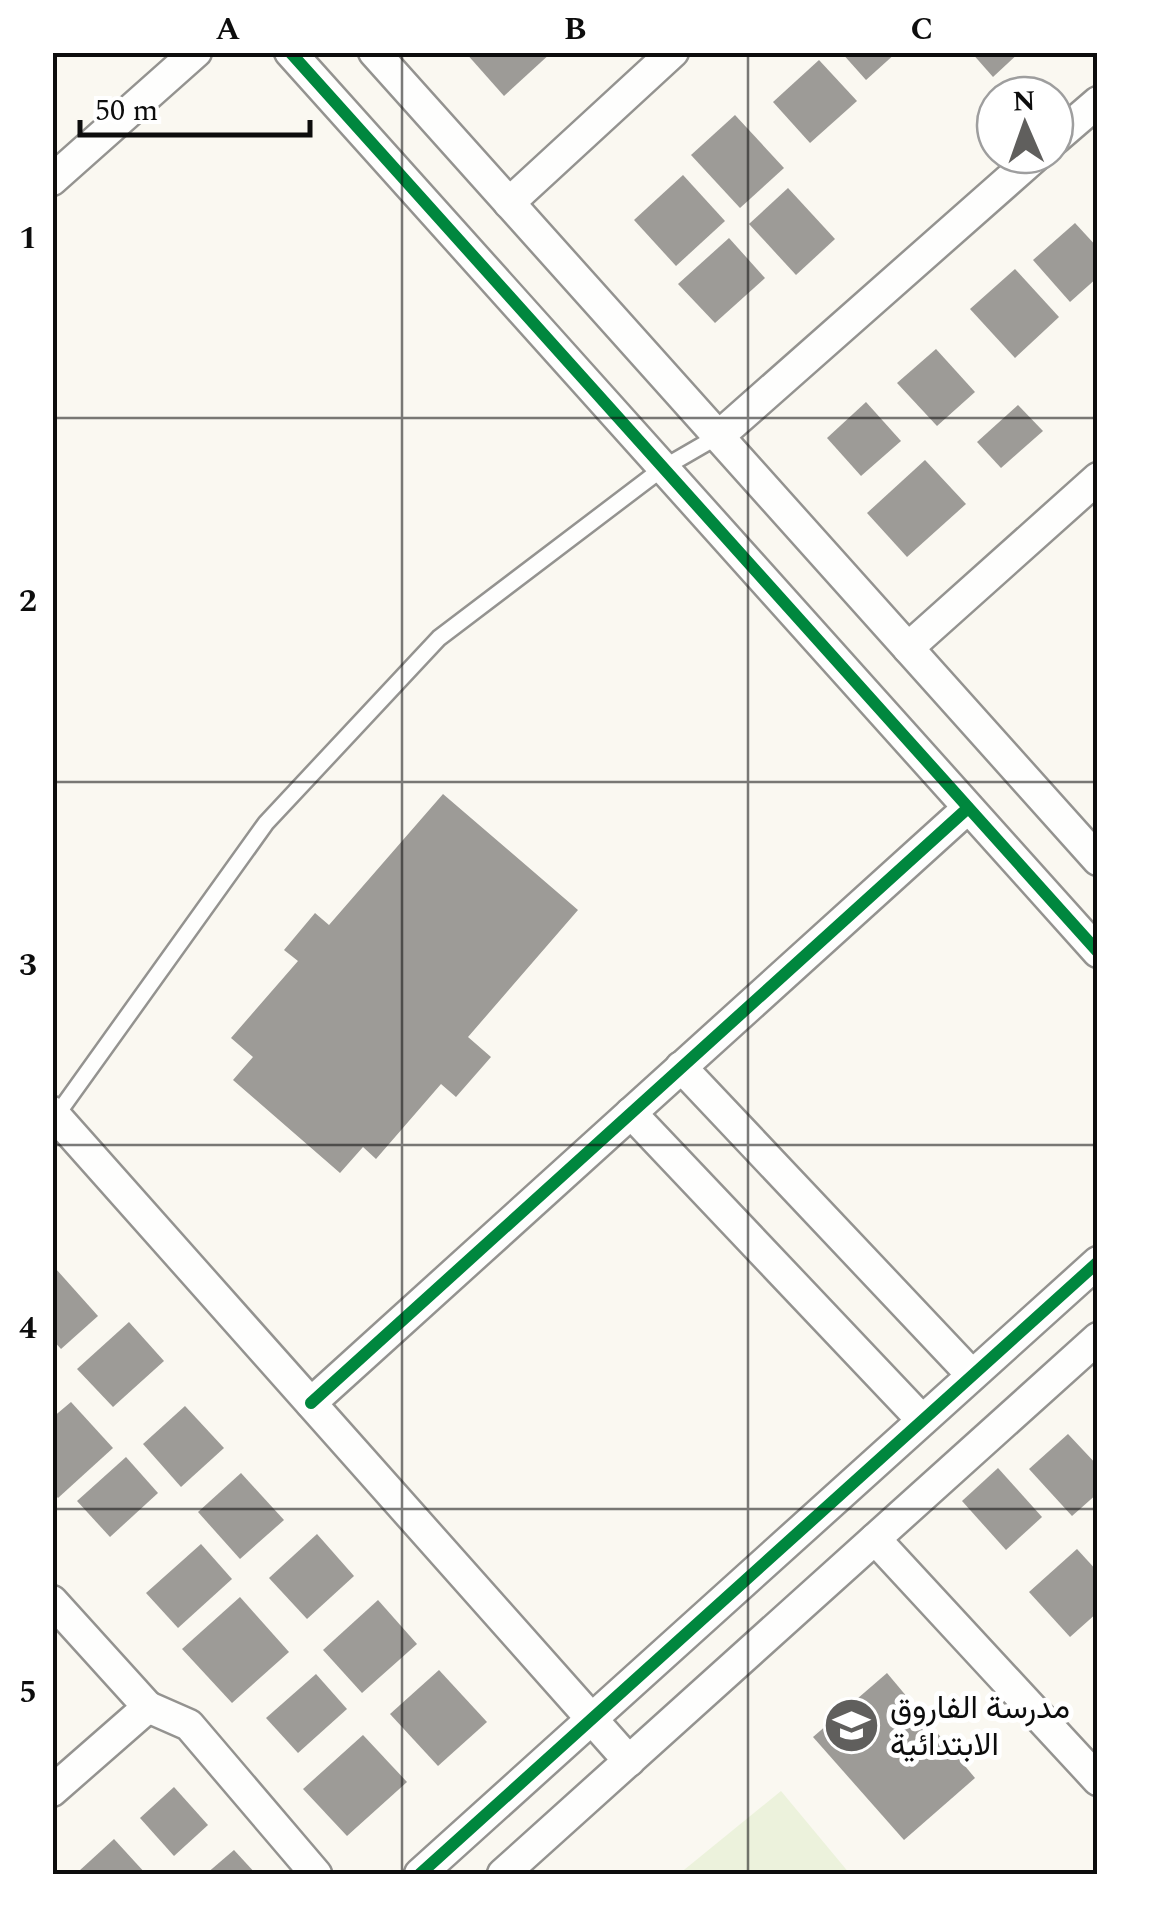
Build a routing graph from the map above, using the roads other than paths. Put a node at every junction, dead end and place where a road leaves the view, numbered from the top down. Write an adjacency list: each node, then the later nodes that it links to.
1 (196, 52): 8 (street)
2 (290, 52): 11 (street)
3 (374, 52): 9 (street)
4 (674, 52): 9 (street)
5 (1098, 102): 6 (street)
6 (1075, 122)
7 (1014, 175): 10 (street)
8 (52, 180)
9 (509, 203): 10 (street)
10 (720, 435): 11 (lane); 13 (street)
11 (663, 468): 14 (street); 19 (lane)
12 (1098, 478): 13 (street)
13 (908, 648): 15 (street)
14 (968, 808): 16 (street); 17 (street)
15 (1098, 860)
16 (1098, 952)
17 (682, 1067): 18 (street); 22 (street)
18 (631, 1113): 23 (street); 24 (street)
19 (54, 1114): 23 (street)
20 (1098, 1262): 22 (street)
21 (1093, 1350): 25 (street)
22 (972, 1376): 24 (street)
23 (311, 1403): 28 (street)
24 (922, 1420): 28 (street)
25 (875, 1539): 29 (street); 30 (street)
26 (52, 1602): 27 (street)
27 (148, 1707): 31 (street); 32 (street)
28 (592, 1719): 29 (street); 33 (street)
29 (629, 1760): 34 (street)
30 (1098, 1780)
31 (52, 1791)
32 (316, 1874)
33 (420, 1874)
34 (503, 1874)

